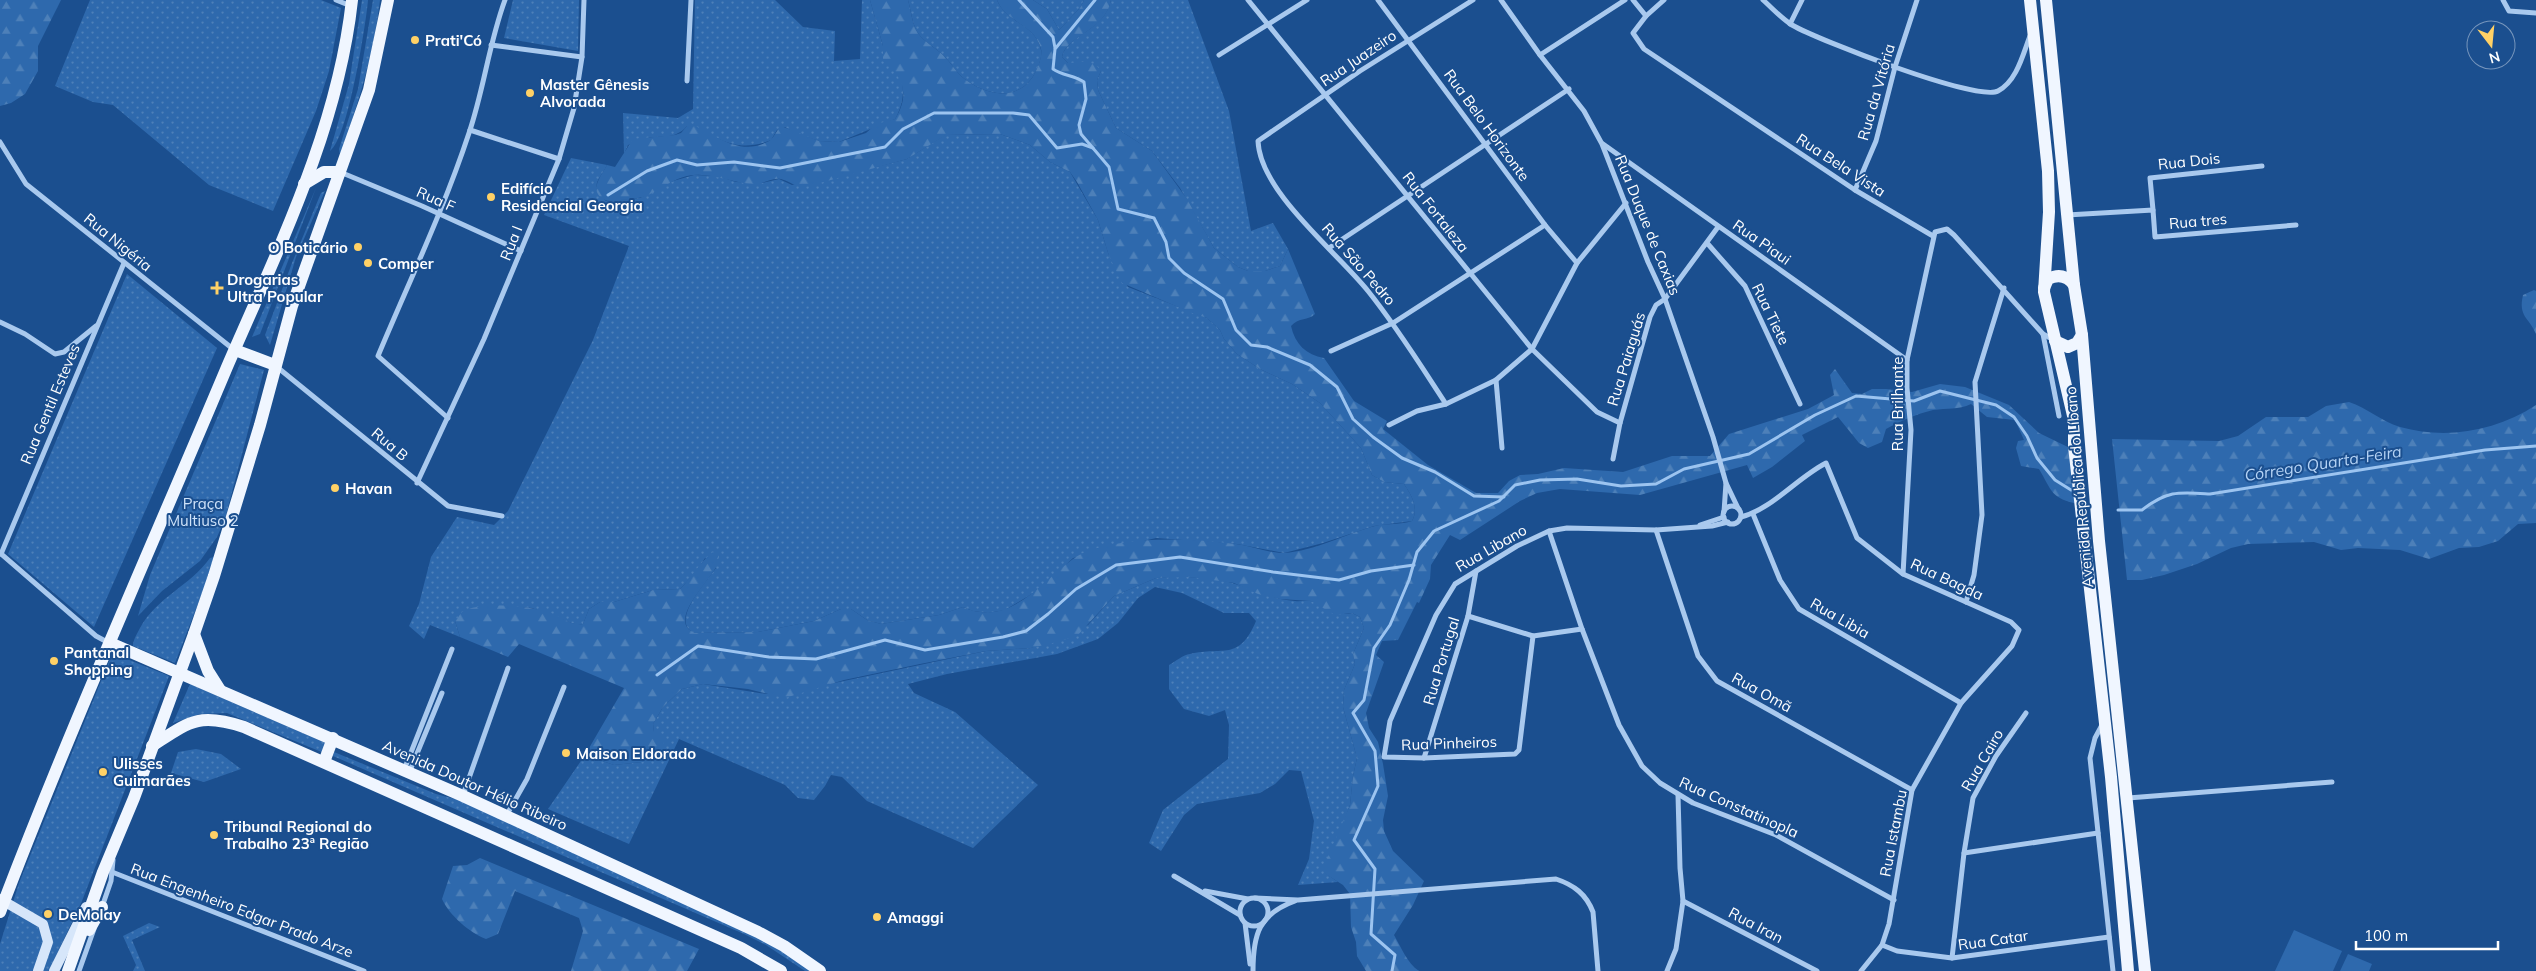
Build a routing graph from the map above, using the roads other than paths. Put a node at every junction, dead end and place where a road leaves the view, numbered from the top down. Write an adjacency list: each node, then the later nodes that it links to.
1 (336, 0): 20 (street)
2 (388, 0): 42 (main road)
3 (505, 0): 27 (street)
4 (584, 0): 30 (street, Rua I)
5 (691, 0): 32 (street)
6 (1248, 0): 24 (street, Rua Fortaleza)
7 (1307, 0): 24 (street)
8 (1378, 0): 26 (street, Rua Belo Horizonte)
9 (1474, 0): 26 (street, Rua Juazeiro)
10 (1501, 0): 29 (street, Rua Duque de Caxias)
11 (1625, 0): 29 (street)
12 (1633, 0): 22 (street)
13 (1664, 0): 22 (street)
14 (1763, 0): 23 (street)
15 (1802, 0): 23 (street)
16 (1917, 0): 31 (street, Rua da Vitória)
17 (2030, 0): 25 (main road, Avenida República do Líbano)
18 (2046, 0): 49 (main road, Avenida República do Líbano)
19 (2503, 0): 21 (street)
20 (351, 3): 43 (main road)
21 (2536, 13)
22 (1646, 16): 44 (street, Rua Bela Vista)
23 (1790, 24): 31 (street)
24 (1268, 25): 28 (street); 34 (street, Rua Fortaleza)
25 (2033, 28): 31 (street); 62 (main road, Avenida República do Líbano)
26 (1409, 39): 34 (street, Rua Juazeiro); 38 (street, Rua Belo Horizonte)
27 (491, 45): 30 (street); 35 (street)
28 (1219, 55)
29 (1540, 55): 33 (street, Rua Duque de Caxias)
30 (582, 58): 40 (street, Rua I)
31 (1894, 67): 44 (street, Rua da Vitória)
32 (687, 81)
33 (1569, 90): 38 (street); 39 (street, Rua Duque de Caxias)
34 (1326, 94): 36 (street, Rua Juazeiro); 45 (street, Rua Fortaleza)
35 (470, 130): 40 (street); 48 (street)
36 (1258, 141): 55 (street, Rua São Pedro)
37 (0, 142): 57 (street, Rua Nigéria)
38 (1486, 144): 45 (street); 50 (street, Rua Belo Horizonte)
39 (1602, 144): 46 (street, Rua Duque de Caxias); 52 (street, Rua Piaui)
40 (559, 159): 56 (street, Rua I)
41 (2262, 166): 47 (street, Rua Dois)
42 (340, 172): 43 (main road); 48 (street, Rua F); 74 (main road)
43 (304, 184): 71 (main road)
44 (1855, 190): 53 (street, Rua Bela Vista)
45 (1407, 196): 55 (street); 59 (street, Rua Fortaleza)
46 (1626, 203): 58 (street); 63 (street, Rua Duque de Caxias)
47 (2153, 210): 49 (street, Rua tres); 51 (street, Rua tres)
48 (438, 213): 56 (street, Rua F); 79 (street)
49 (2066, 215): 60 (main road, Avenida República do Líbano)
50 (1545, 225): 58 (street, Rua Belo Horizonte); 59 (street)
51 (2296, 225)
52 (1718, 226): 54 (street, Rua Paiaguás); 73 (street, Rua Piaui)
53 (1933, 236): 61 (street); 73 (street, Rua Brilhante)
54 (1707, 243): 63 (street, Rua Paiaguás); 77 (street, Rua Tiete)
55 (1329, 248): 65 (street, Rua São Pedro)
56 (521, 252): 79 (street, Rua I)
57 (124, 263): 66 (street, Rua Gentil Esteves); 71 (street, Rua Nigéria)
58 (1577, 263): 70 (street)
59 (1469, 274): 65 (street); 70 (street, Rua Fortaleza)
60 (2074, 285): 62 (main road); 68 (main road, Avenida República do Líbano)
61 (2004, 288): 67 (street); 98 (street)
62 (2044, 292): 69 (main road, Avenida República do Líbano)
63 (1666, 299): 80 (street, Rua Paiaguás); 85 (street, Rua Duque de Caxias)
64 (0, 322): 66 (street)
65 (1393, 323): 72 (street); 76 (street, Rua São Pedro)
66 (96, 326): 95 (street, Rua Gentil Esteves)
67 (2043, 334): 69 (street); 78 (street)
68 (2082, 335): 69 (main road); 124 (main road, Avenida República do Líbano)
69 (2055, 340): 113 (main road, Avenida República do Líbano)
70 (1532, 349): 75 (street); 80 (street, Rua Fortaleza)
71 (235, 350): 74 (main road); 104 (main road)
72 (1331, 351)
73 (1907, 360): 97 (street, Rua Brilhante)
74 (275, 365): 84 (street, Rua B); 101 (main road)
75 (1496, 380): 76 (street); 82 (street)
76 (1446, 404): 81 (street)
77 (1800, 404)
78 (2059, 416)
79 (448, 418): 84 (street, Rua I)
80 (1620, 423): 83 (street, Rua Paiaguás)
81 (1389, 425)
82 (1502, 448)
83 (1613, 459)
84 (417, 483): 89 (street, Rua B)
85 (1726, 483): 86 (street, Rua Duque de Caxias); 87 (street, Rua Duque de Caxias)
86 (1738, 508): 87 (street, Rua Libano); 90 (street)
87 (1724, 514): 91 (street); 92 (street, Rua Libano)
88 (1753, 514): 90 (street, Rua Libano); 97 (street, Rua Bagda); 111 (street, Rua Libia)
89 (502, 516)
90 (1741, 517): 91 (street, Rua Libano)
91 (1728, 522): 92 (street, Rua Libano)
92 (1697, 526): 93 (street, Rua Libano)
93 (1656, 530): 94 (street, Rua Libano); 121 (street, Rua Omã)
94 (1549, 531): 96 (street, Rua Libano); 100 (street, Rua Constatinopla)
95 (0, 554): 104 (street)
96 (1476, 571): 99 (street, Rua Portugal); 116 (street, Rua Libano)
97 (1903, 574): 98 (street, Rua Bagda)
98 (1966, 602): 102 (street, Rua Bagda)
99 (1468, 616): 103 (street); 117 (street, Rua Portugal)
100 (1582, 629): 103 (street); 122 (street, Rua Constatinopla)
101 (194, 634): 107 (main road); 109 (main road)
102 (2019, 634): 111 (street, Rua Istambu)
103 (1533, 636): 117 (street, Rua Pinheiros)
104 (110, 643): 107 (main road, Avenida Doutor Hélio Ribeiro); 135 (main road)
105 (452, 649): 119 (street)
106 (508, 668): 123 (street)
107 (180, 673): 109 (main road, Avenida Doutor Hélio Ribeiro); 115 (main road)
108 (564, 687): 125 (street)
109 (220, 690): 114 (main road, Avenida Doutor Hélio Ribeiro)
110 (442, 693): 119 (street)
111 (1961, 703): 121 (street, Rua Istambu)
112 (2026, 713): 127 (street, Rua Cairo)
113 (2105, 721): 126 (street); 156 (main road, Avenida República do Líbano)
114 (333, 738): 118 (main road); 119 (main road, Avenida Doutor Hélio Ribeiro)
115 (152, 746): 118 (main road); 128 (main road)
116 (1384, 757): 117 (street, Rua Pinheiros)
117 (1424, 758)
118 (324, 762): 148 (main road)
119 (407, 772): 123 (main road, Avenida Doutor Hélio Ribeiro)
120 (2332, 782): 124 (street)
121 (1912, 790): 133 (street, Rua Istambu)
122 (1678, 795): 133 (street, Rua Constatinopla); 134 (street)
123 (463, 796): 125 (main road, Avenida Doutor Hélio Ribeiro)
124 (2128, 798): 157 (main road, Avenida República do Líbano)
125 (506, 816): 149 (main road, Avenida Doutor Hélio Ribeiro)
126 (2098, 833): 127 (street); 140 (street)
127 (1964, 853): 142 (street, Rua Cairo)
128 (108, 872): 136 (street); 144 (main road); 145 (main road); 147 (street, Rua Engenheiro Edgar Prado Arze)
129 (1174, 876): 130 (street)
130 (1194, 888): 131 (street); 137 (street)
131 (1253, 898): 132 (street); 137 (street); 138 (street)
132 (1298, 900): 138 (street); 151 (street)
133 (1894, 900): 141 (street, Rua Istambu)
134 (1683, 901): 152 (street); 153 (street, Rua Iran)
135 (2, 904): 143 (main road)
136 (102, 907): 145 (main road); 146 (street)
137 (1240, 916): 139 (street)
138 (1265, 920): 139 (street); 150 (street)
139 (1245, 923): 150 (street)
140 (2109, 937): 142 (street, Rua Catar); 155 (street)
141 (1882, 945): 142 (street, Rua Catar); 154 (street, Rua Istambu)
142 (1952, 958)
143 (38, 971)
144 (54, 971)
145 (70, 971)
146 (79, 971)
147 (364, 971)
148 (781, 971)
149 (820, 971)
150 (1252, 971)
151 (1598, 971)
152 (1667, 971)
153 (1817, 971)
154 (1861, 971)
155 (2113, 971)
156 (2128, 971)
157 (2145, 971)

